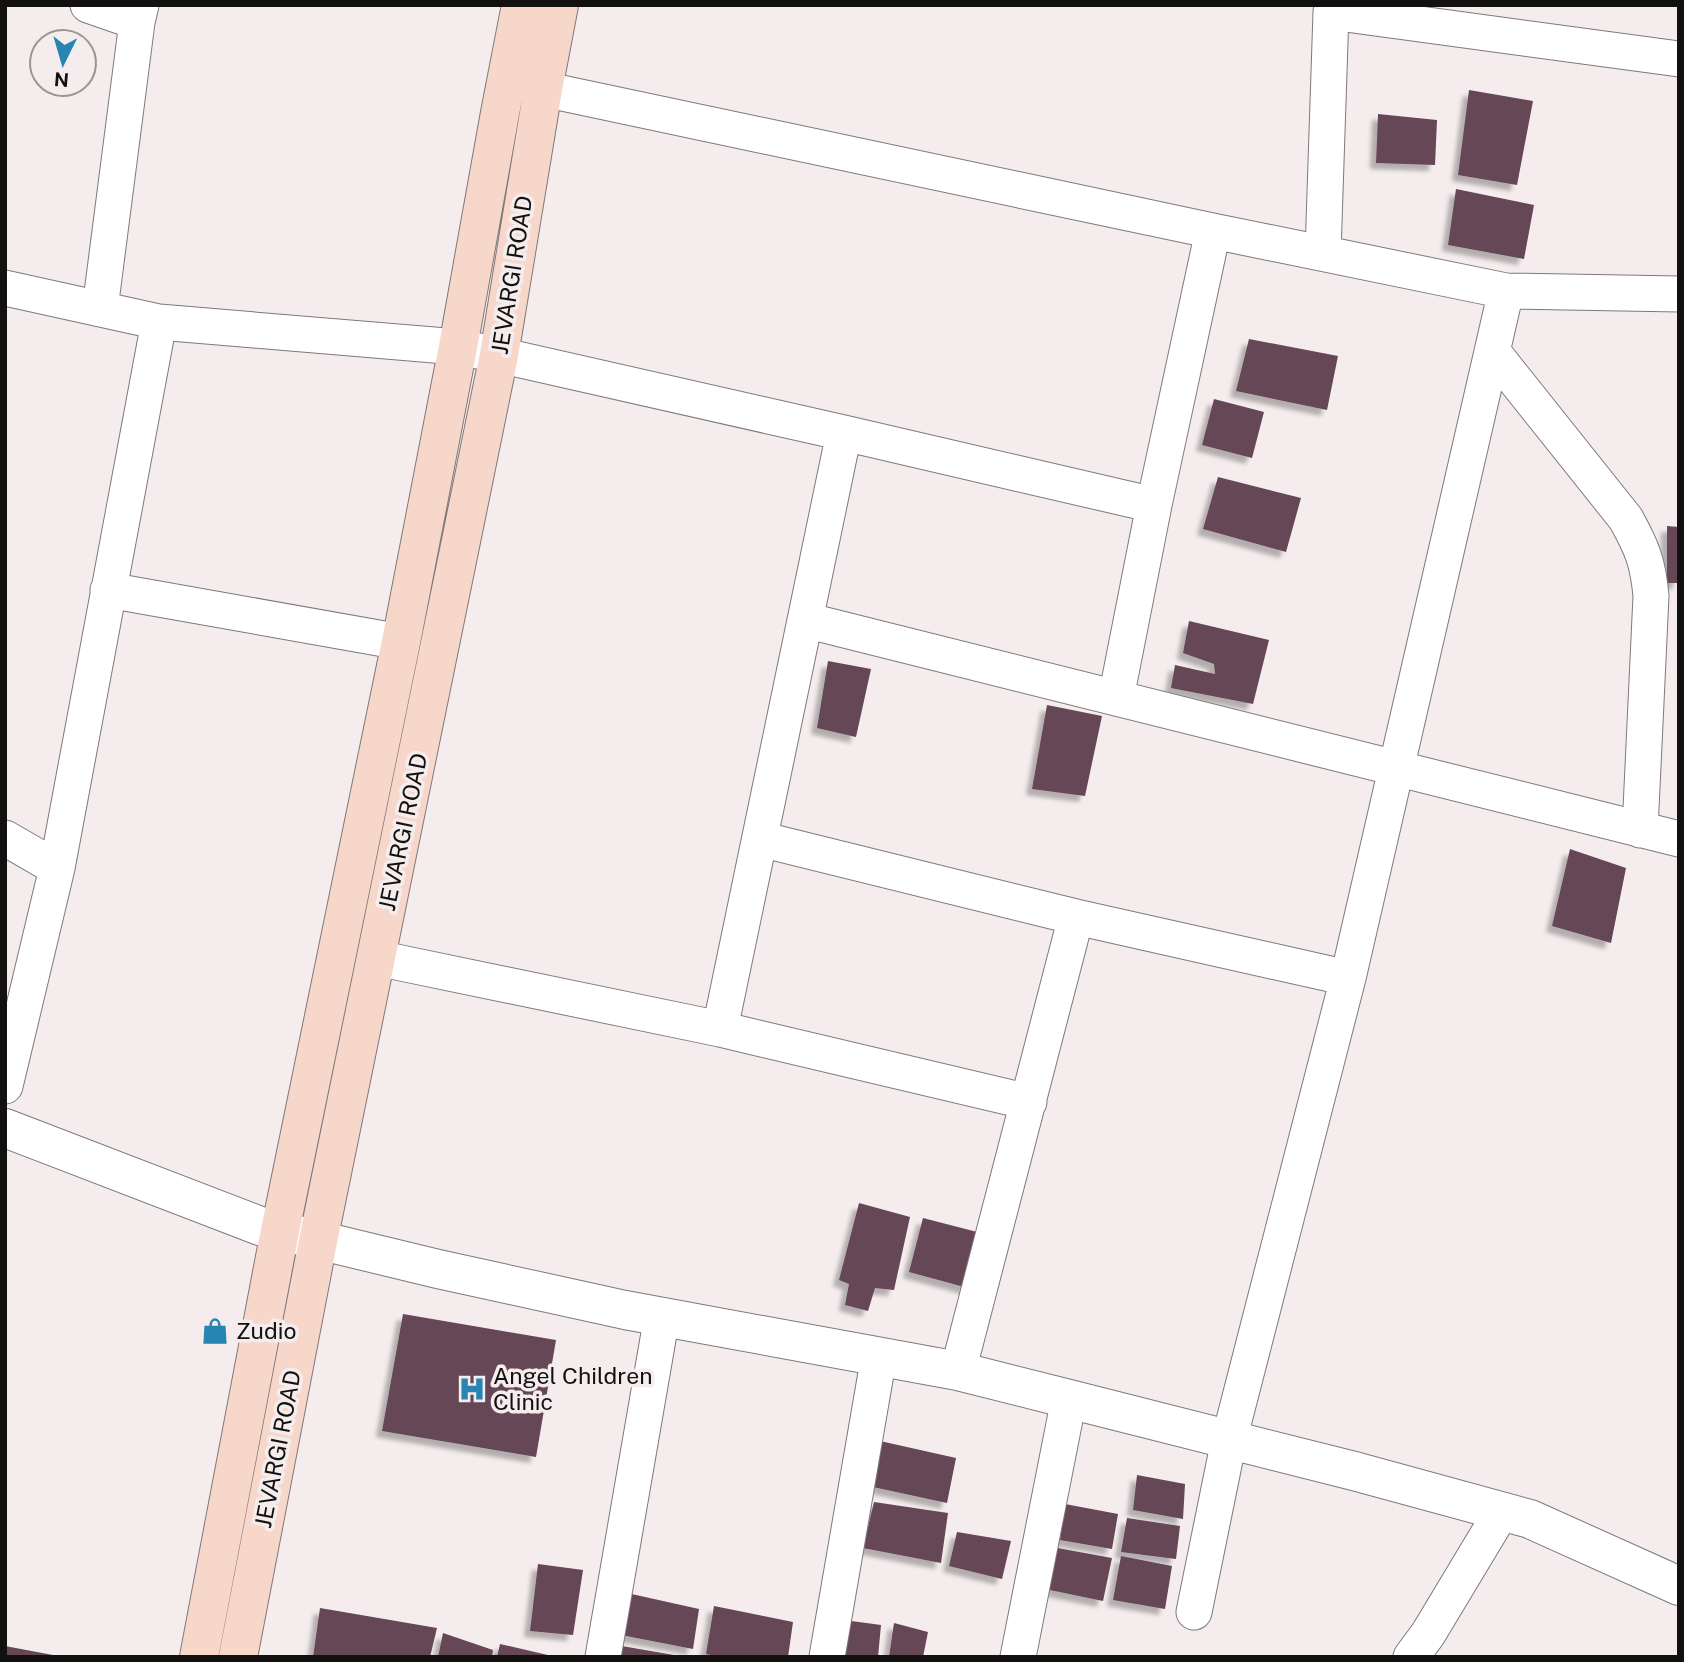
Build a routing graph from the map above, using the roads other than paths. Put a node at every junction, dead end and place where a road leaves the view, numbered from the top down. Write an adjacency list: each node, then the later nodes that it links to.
1 (88, 5): 5 (street)
2 (521, 5): 15 (main road)
3 (559, 5): 7 (main road, JEVARGI ROAD)
4 (1331, 8): 6 (street); 9 (street)
5 (139, 14): 13 (street)
6 (1679, 59)
7 (543, 89): 8 (street); 17 (main road, JEVARGI ROAD)
8 (1213, 232): 9 (street); 19 (street)
9 (1323, 253): 11 (street)
10 (5, 288): 13 (street)
11 (1506, 291): 12 (street); 16 (street)
12 (1679, 294)
13 (100, 309): 14 (street)
14 (159, 322): 15 (street); 20 (street)
15 (458, 347): 17 (street); 22 (main road)
16 (1492, 351): 24 (street); 25 (street)
17 (499, 355): 18 (street); 31 (main road, JEVARGI ROAD)
18 (844, 433): 19 (street); 21 (street)
19 (1153, 505): 23 (street)
20 (108, 590): 22 (street); 29 (street)
21 (805, 620): 23 (street); 27 (street)
22 (401, 642): 37 (main road)
23 (1116, 698): 24 (street)
24 (1396, 769): 25 (street); 32 (street)
25 (1640, 830): 28 (street)
26 (5, 838): 29 (street)
27 (760, 839): 30 (street); 33 (street)
28 (1679, 839)
29 (57, 868): 34 (street)
30 (1076, 917): 32 (street); 35 (street)
31 (377, 958): 33 (street); 38 (main road, JEVARGI ROAD)
32 (1348, 978): 43 (street)
33 (720, 1029): 35 (street)
34 (5, 1086)
35 (1029, 1102): 41 (street)
36 (5, 1128): 37 (street)
37 (279, 1231): 38 (street); 47 (main road)
38 (318, 1241): 39 (street); 48 (main road, JEVARGI ROAD)
39 (662, 1316): 40 (street); 49 (street)
40 (879, 1356): 41 (street); 50 (street)
41 (958, 1371): 42 (street)
42 (1069, 1399): 43 (street); 51 (street)
43 (1229, 1440): 44 (street); 46 (street)
44 (1502, 1511): 45 (street); 52 (street)
45 (1679, 1586)
46 (1194, 1612)
47 (199, 1657)
48 (238, 1657)
49 (603, 1657)
50 (827, 1657)
51 (1018, 1657)
52 (1411, 1657)

